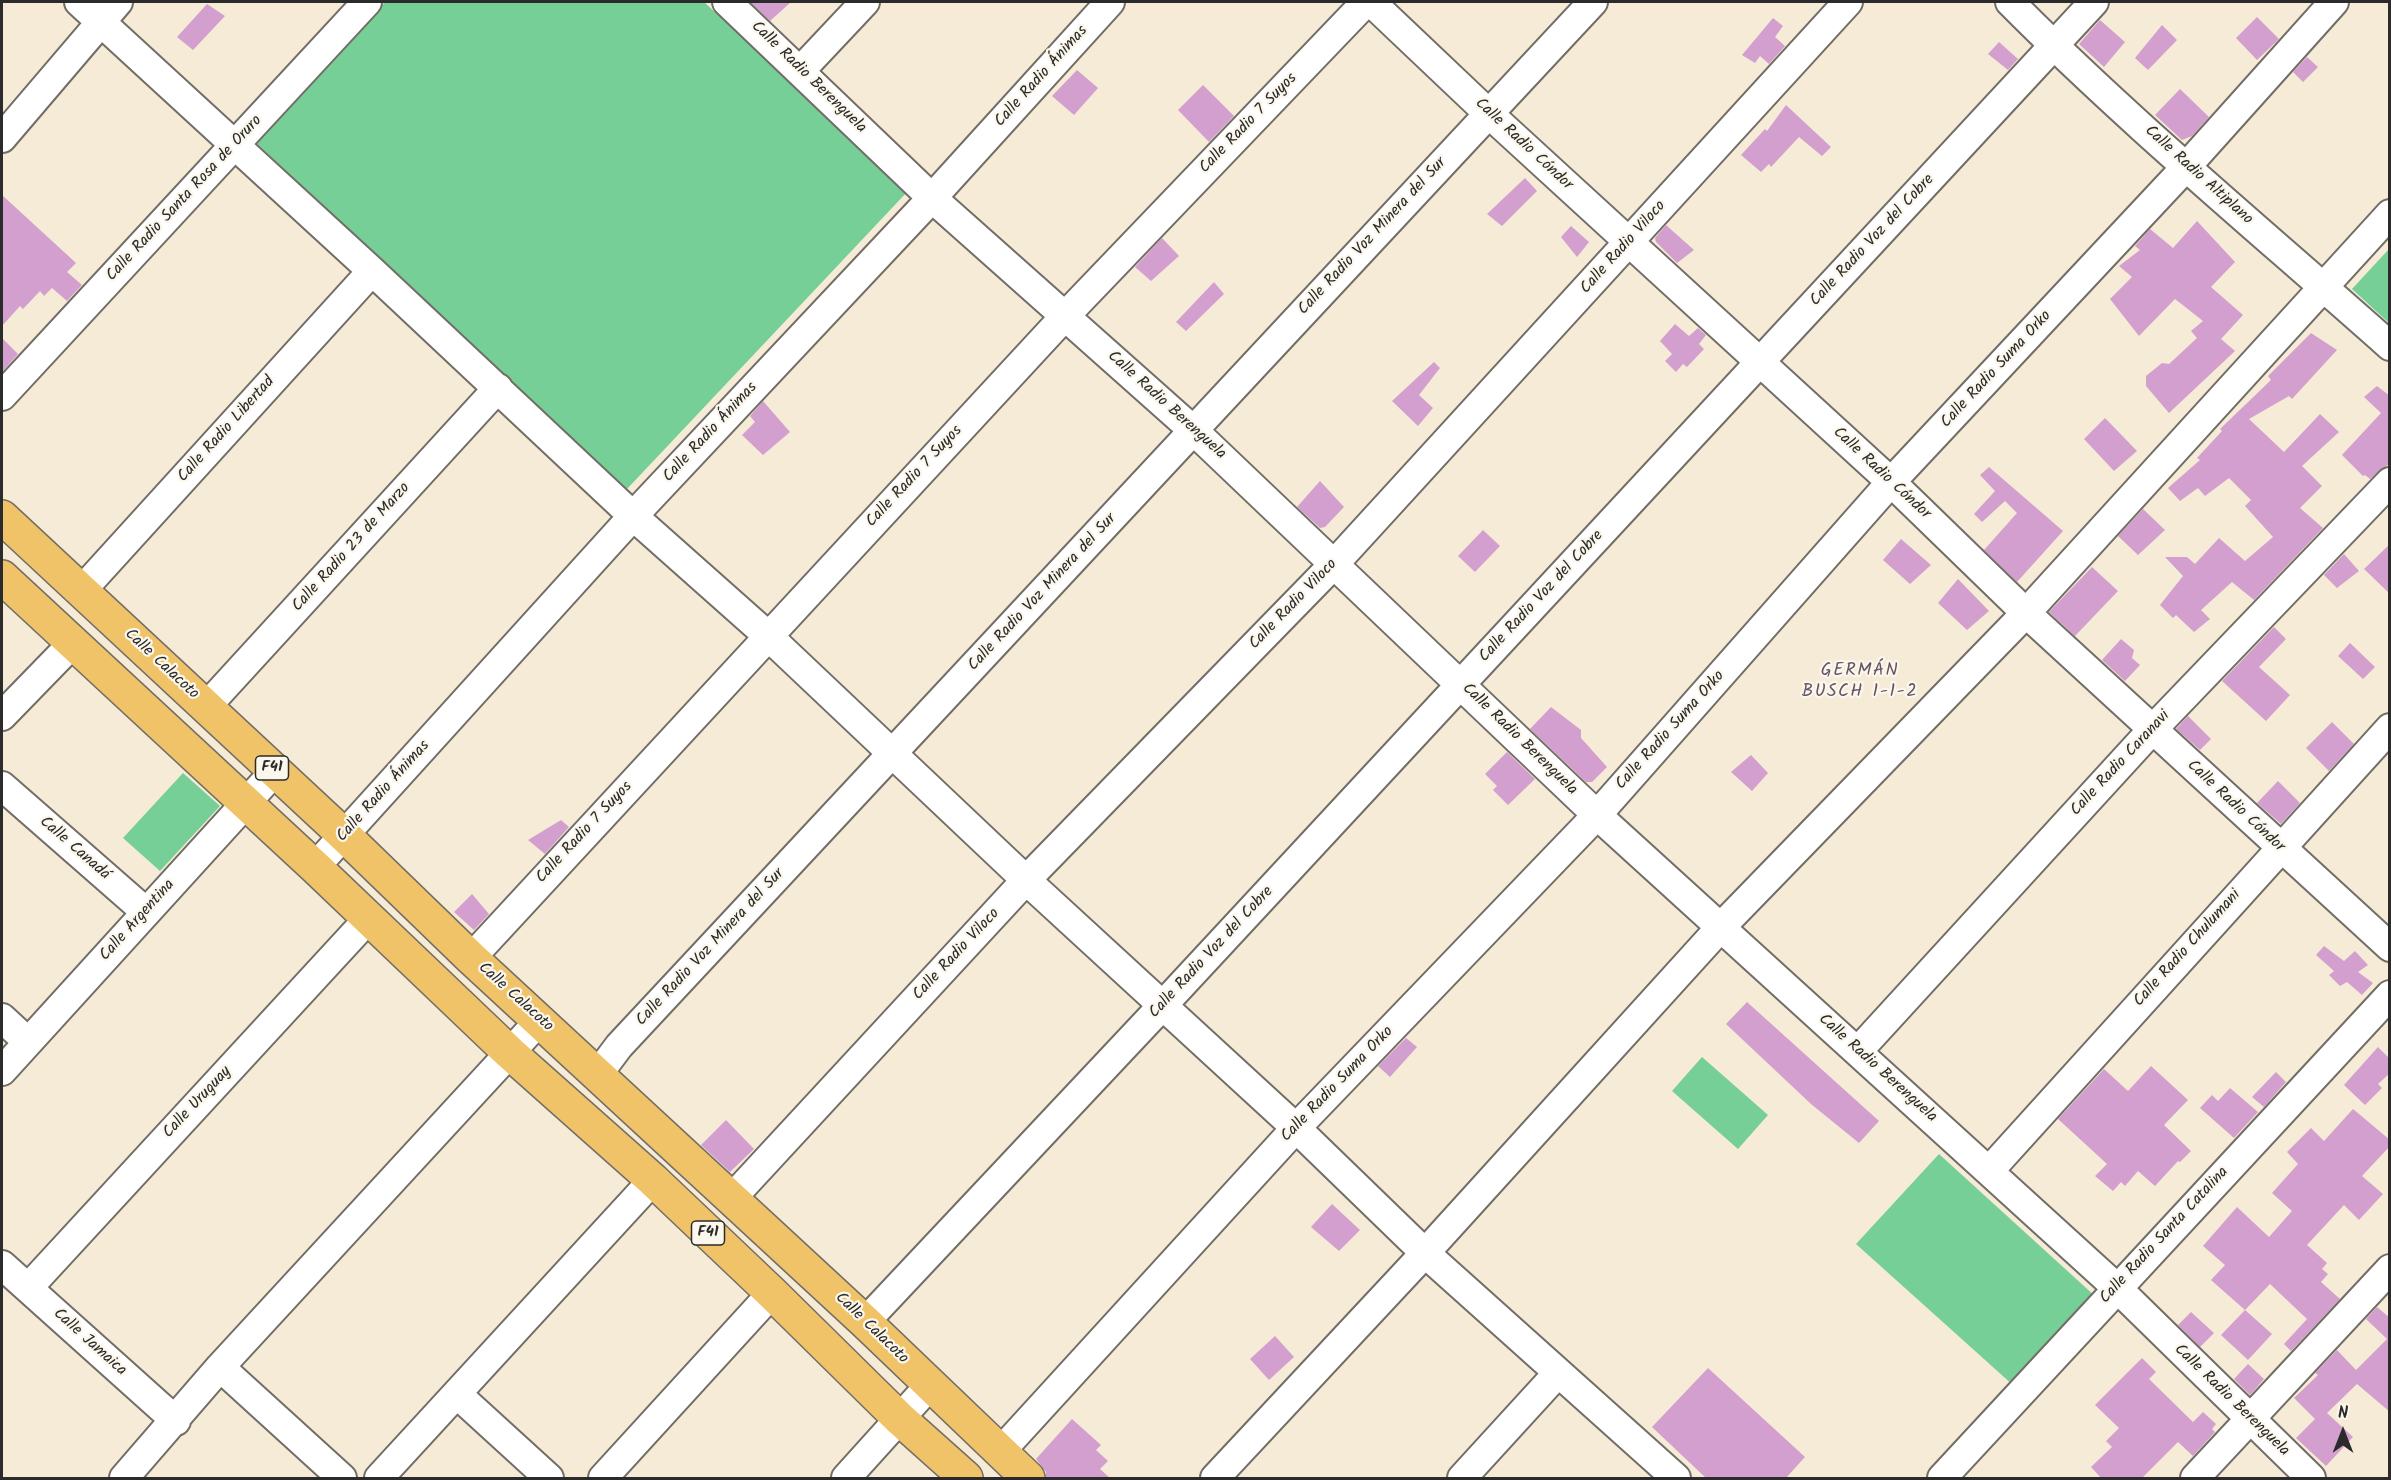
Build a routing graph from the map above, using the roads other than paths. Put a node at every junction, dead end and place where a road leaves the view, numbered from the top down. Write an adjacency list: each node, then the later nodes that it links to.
1 (79, 2): 13 (street)
2 (368, 2): 18 (street, Calle Radio Santa Rosa de Oruro)
3 (727, 2): 15 (street, Calle Radio Berenguela)
4 (865, 2): 15 (street)
5 (1110, 2): 20 (street, Calle Radio Ánimas)
6 (1366, 2): 25 (street, Calle Radio 7 Suyos)
7 (1371, 2): 16 (street, Calle Radio Cóndor)
8 (1593, 2): 16 (street, Calle Radio Voz Minera del Sur)
9 (1848, 2): 22 (street, Calle Radio Viloco)
10 (2010, 2): 14 (street, Calle Radio Altiplano)
11 (2094, 2): 14 (street, Calle Radio Voz del Cobre)
12 (2334, 2): 19 (street, Calle Radio Suma Orko)
13 (109, 11): 17 (street); 18 (street)
14 (2054, 45): 19 (street, Calle Radio Altiplano); 27 (street, Calle Radio Voz del Cobre)
15 (801, 70): 20 (street, Calle Radio Berenguela)
16 (1487, 112): 22 (street, Calle Radio Cóndor); 30 (street, Calle Radio Voz Minera del Sur)
17 (2, 138)
18 (234, 146): 23 (street); 29 (street, Calle Radio Santa Rosa de Oruro)
19 (2186, 167): 24 (street, Calle Radio Altiplano); 32 (street, Calle Radio Suma Orko)
20 (932, 198): 25 (street, Calle Radio Berenguela); 33 (street, Calle Radio Ánimas)
21 (2390, 214): 24 (street)
22 (1629, 242): 27 (street, Calle Radio Cóndor); 35 (street, Calle Radio Viloco)
23 (372, 271): 28 (street); 37 (street, Calle Radio Libertad)
24 (2322, 286): 26 (street, Calle Radio Altiplano); 38 (street)
25 (1066, 315): 30 (street, Calle Radio Berenguela); 39 (street, Calle Radio 7 Suyos)
26 (2390, 346)
27 (1761, 363): 32 (street, Calle Radio Cóndor); 41 (street, Calle Radio Voz del Cobre)
28 (498, 388): 33 (street); 42 (street, Calle Radio 23 de Marzo)
29 (2, 396)
30 (1194, 431): 35 (street, Calle Radio Berenguela); 46 (street, Calle Radio Voz Minera del Sur)
31 (2390, 482): 45 (street, Calle Radio Caranavi)
32 (1892, 483): 38 (street, Calle Radio Cóndor); 50 (street, Calle Radio Suma Orko)
33 (633, 516): 39 (street); 51 (street, Calle Radio Ánimas)
34 (2, 517): 37 (main road, Calle Calacoto / F41)
35 (1335, 563): 41 (street, Calle Radio Berenguela); 54 (street, Calle Radio Viloco)
36 (2, 577): 40 (main road, F41)
37 (82, 590): 42 (main road, Calle Calacoto / F41)
38 (2026, 613): 45 (street, Calle Radio Cóndor); 57 (street)
39 (767, 635): 46 (street); 59 (street, Calle Radio 7 Suyos)
40 (72, 644): 43 (street); 49 (main road, F41)
41 (1461, 684): 50 (street, Calle Radio Berenguela); 61 (street, Calle Radio Voz del Cobre)
42 (206, 707): 47 (main road, Calle Calacoto / F41)
43 (2, 716)
44 (2390, 728): 52 (street, Calle Radio Chulumani)
45 (2152, 730): 52 (street, Calle Radio Cóndor); 65 (street, Calle Radio Caranavi)
46 (894, 754): 54 (street); 68 (street, Calle Radio Voz Minera del Sur)
47 (275, 771): 49 (street, Calle Argentina); 51 (main road, Calle Calacoto / F41)
48 (2, 786): 55 (street, Calle Canadá)
49 (246, 804): 53 (main road, F41); 55 (street, Calle Argentina)
50 (1597, 815): 57 (street, Calle Radio Berenguela); 69 (street, Calle Radio Suma Orko)
51 (345, 836): 53 (street, Calle Radio Ánimas); 59 (main road, Calle Calacoto / F41)
52 (2279, 848): 58 (street, Calle Radio Cóndor); 70 (street, Calle Radio Chulumani)
53 (315, 867): 56 (main road, F41)
54 (1026, 880): 61 (street); 72 (street, Calle Radio Viloco)
55 (146, 912): 64 (street, Calle Argentina)
56 (369, 918): 66 (main road, F41); 76 (street, Calle Uruguay)
57 (1720, 928): 65 (street, Calle Radio Berenguela); 73 (street)
58 (2390, 947)
59 (471, 958): 63 (main road, Calle Calacoto / F41)
60 (2390, 995): 77 (street, Calle Radio Santa Catalina)
61 (1163, 1005): 69 (street); 79 (street, Calle Radio Voz del Cobre)
62 (2, 1018): 64 (street)
63 (540, 1020): 66 (street); 68 (main road, Calle Calacoto / F41)
64 (28, 1042): 67 (street, Calle Argentina)
65 (1858, 1051): 70 (street, Calle Radio Berenguela)
66 (510, 1053): 71 (main road, F41); 80 (street)
67 (2, 1071)
68 (598, 1074): 72 (main road, Calle Calacoto / F41)
69 (1296, 1128): 73 (street); 87 (street, Calle Radio Suma Orko)
70 (1989, 1171): 77 (street, Calle Radio Berenguela)
71 (653, 1180): 78 (main road, F41); 83 (street)
72 (731, 1199): 79 (main road, Calle Calacoto / F41)
73 (1425, 1253): 81 (street); 96 (street)
74 (2, 1265): 76 (street, Calle Jamaica)
75 (2390, 1269): 85 (street)
76 (27, 1288): 86 (street, Calle Jamaica)
77 (2116, 1288): 85 (street, Calle Radio Berenguela); 99 (street, Calle Radio Santa Catalina)
78 (772, 1293): 84 (main road, F41); 92 (street)
79 (865, 1322): 82 (main road, Calle Calacoto / F41)
80 (220, 1367): 86 (street); 89 (street)
81 (1558, 1373): 97 (street); 98 (street)
82 (929, 1386): 84 (street); 87 (main road, Calle Calacoto / F41)
83 (458, 1395): 90 (street); 91 (street)
84 (900, 1419): 93 (street); 94 (main road, F41)
85 (2249, 1420): 100 (street); 101 (street, Calle Radio Berenguela)
86 (176, 1421): 88 (street)
87 (1000, 1452): 95 (main road, Calle Calacoto / F41)
88 (124, 1479)
89 (342, 1479)
90 (379, 1479)
91 (549, 1479)
92 (603, 1479)
93 (846, 1479)
94 (966, 1479)
95 (1028, 1479)
96 (1215, 1479)
97 (1462, 1479)
98 (1676, 1479)
99 (1942, 1479)
100 (2195, 1479)
101 (2311, 1479)

